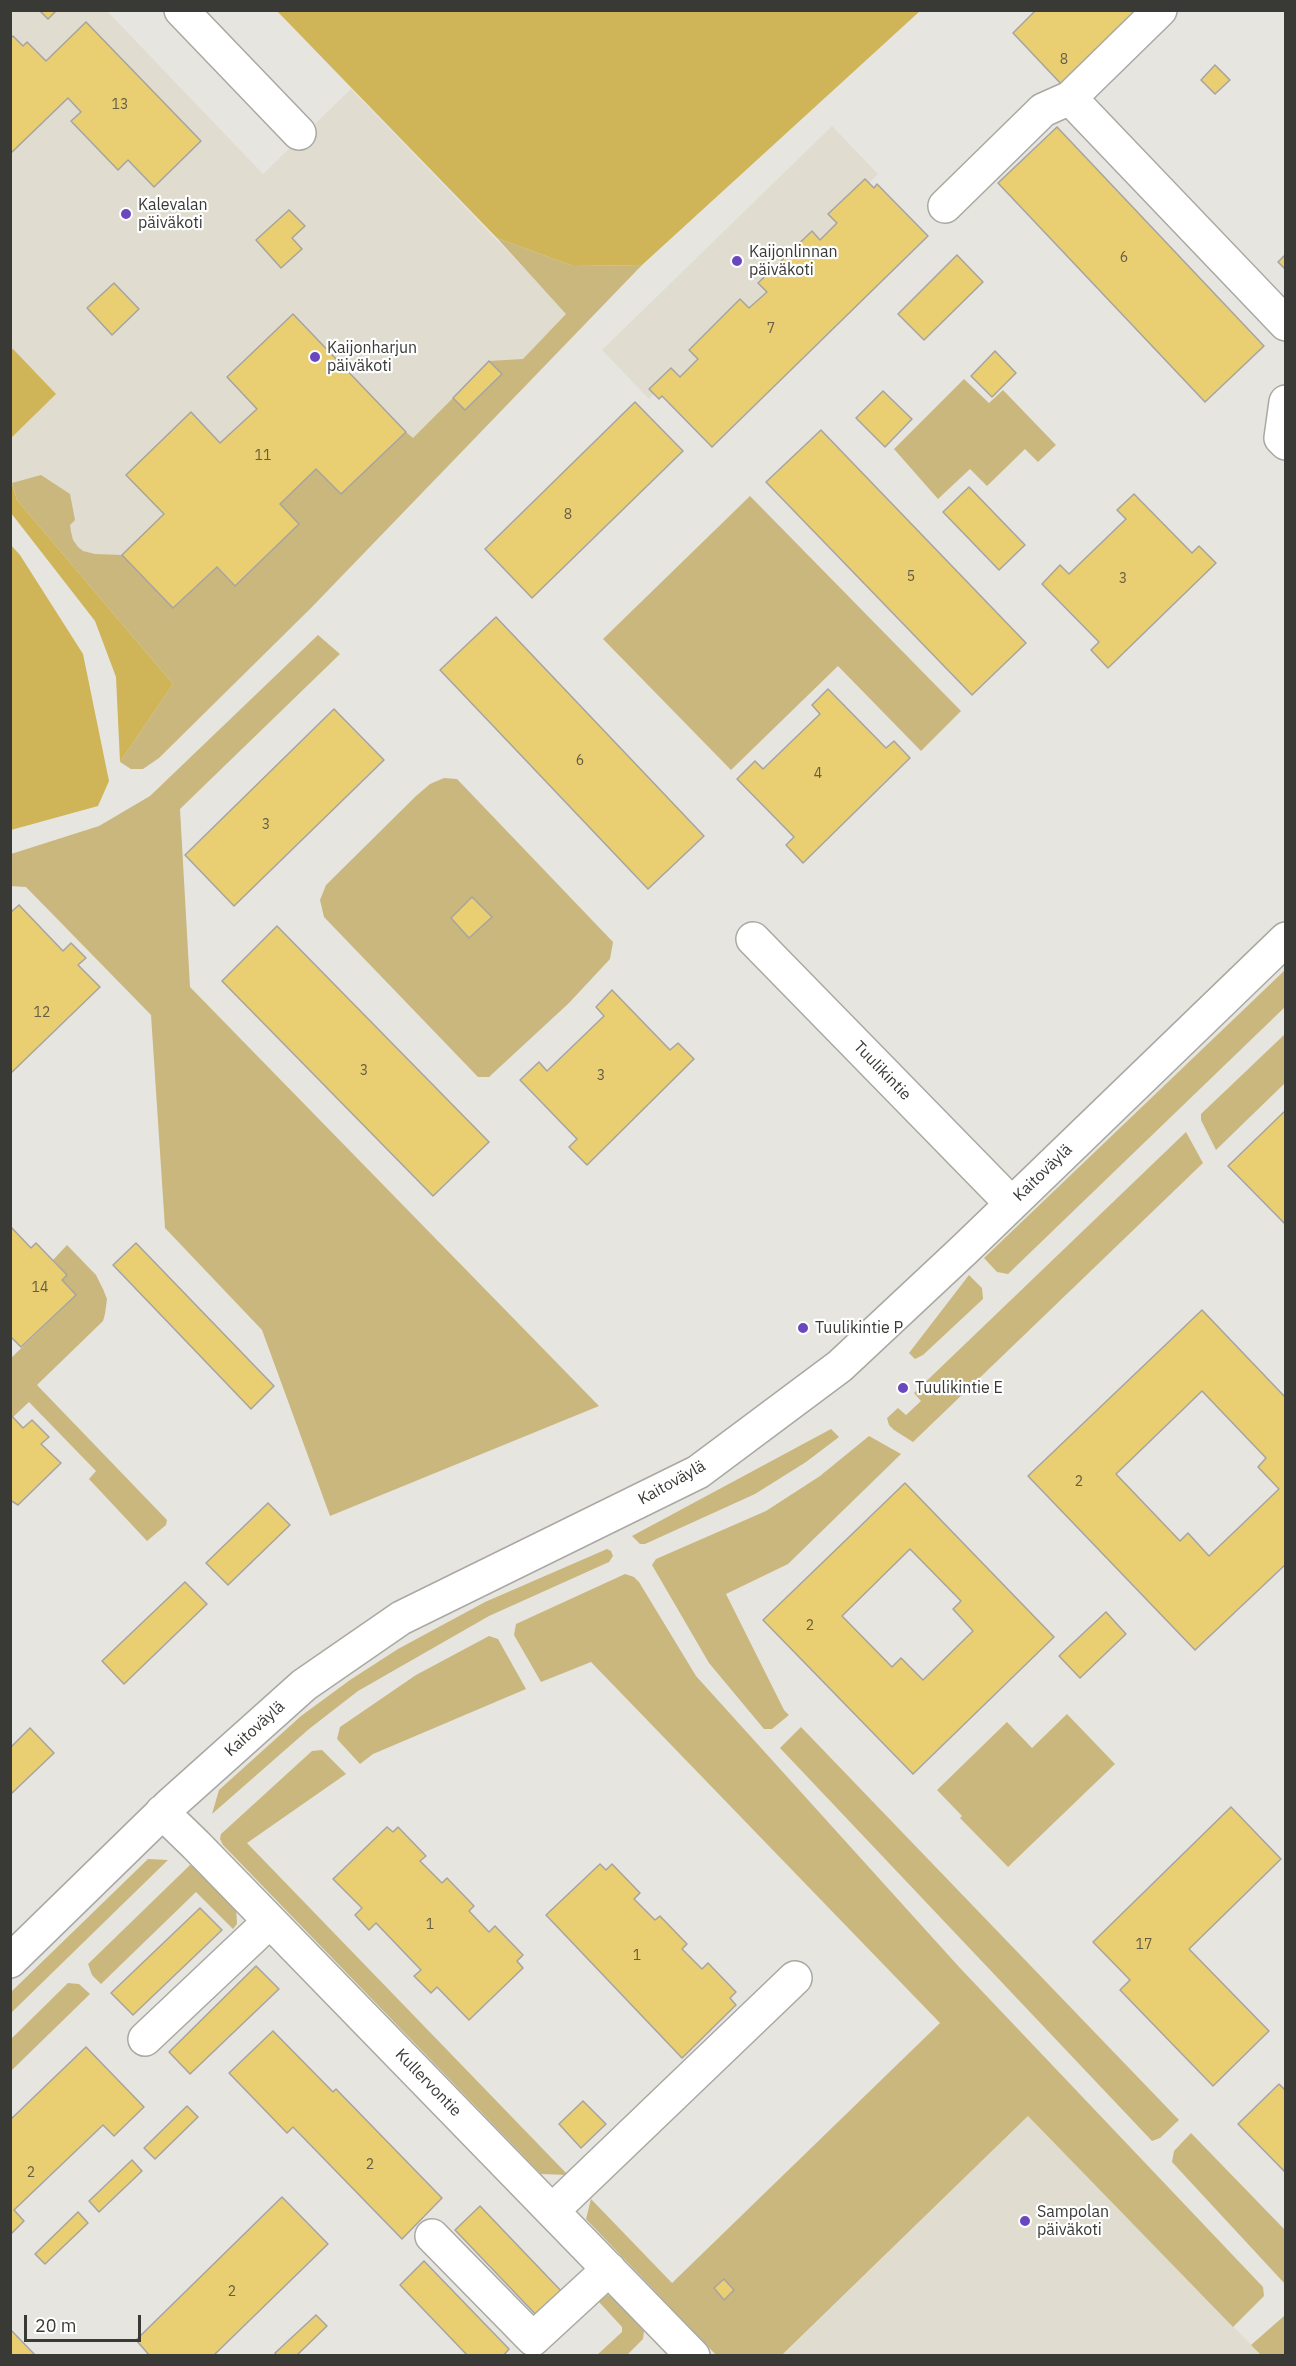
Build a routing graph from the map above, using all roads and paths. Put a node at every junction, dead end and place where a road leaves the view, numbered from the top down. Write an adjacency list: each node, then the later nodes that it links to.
1 (181, 10): 4 (street)
2 (1160, 10): 3 (street)
3 (1070, 98): 5 (street); 6 (street)
4 (298, 133)
5 (945, 206)
6 (1286, 324)
7 (1286, 402): 8 (street)
8 (1283, 440)
9 (753, 939): 11 (street, Tuulikintie)
10 (1286, 939): 11 (street, Kaitoväylä)
11 (1011, 1203): 12 (street, Kaitoväylä)
12 (162, 1812): 13 (street, Kullervontie); 14 (street, Kaitoväylä)
13 (270, 1921): 16 (street); 17 (street, Kullervontie)
14 (10, 1960)
15 (795, 1978): 17 (street)
16 (146, 2039)
17 (552, 2211): 19 (street, Kullervontie)
18 (432, 2236): 19 (street)
19 (609, 2269): 20 (street, Kullervontie)
20 (693, 2355)

